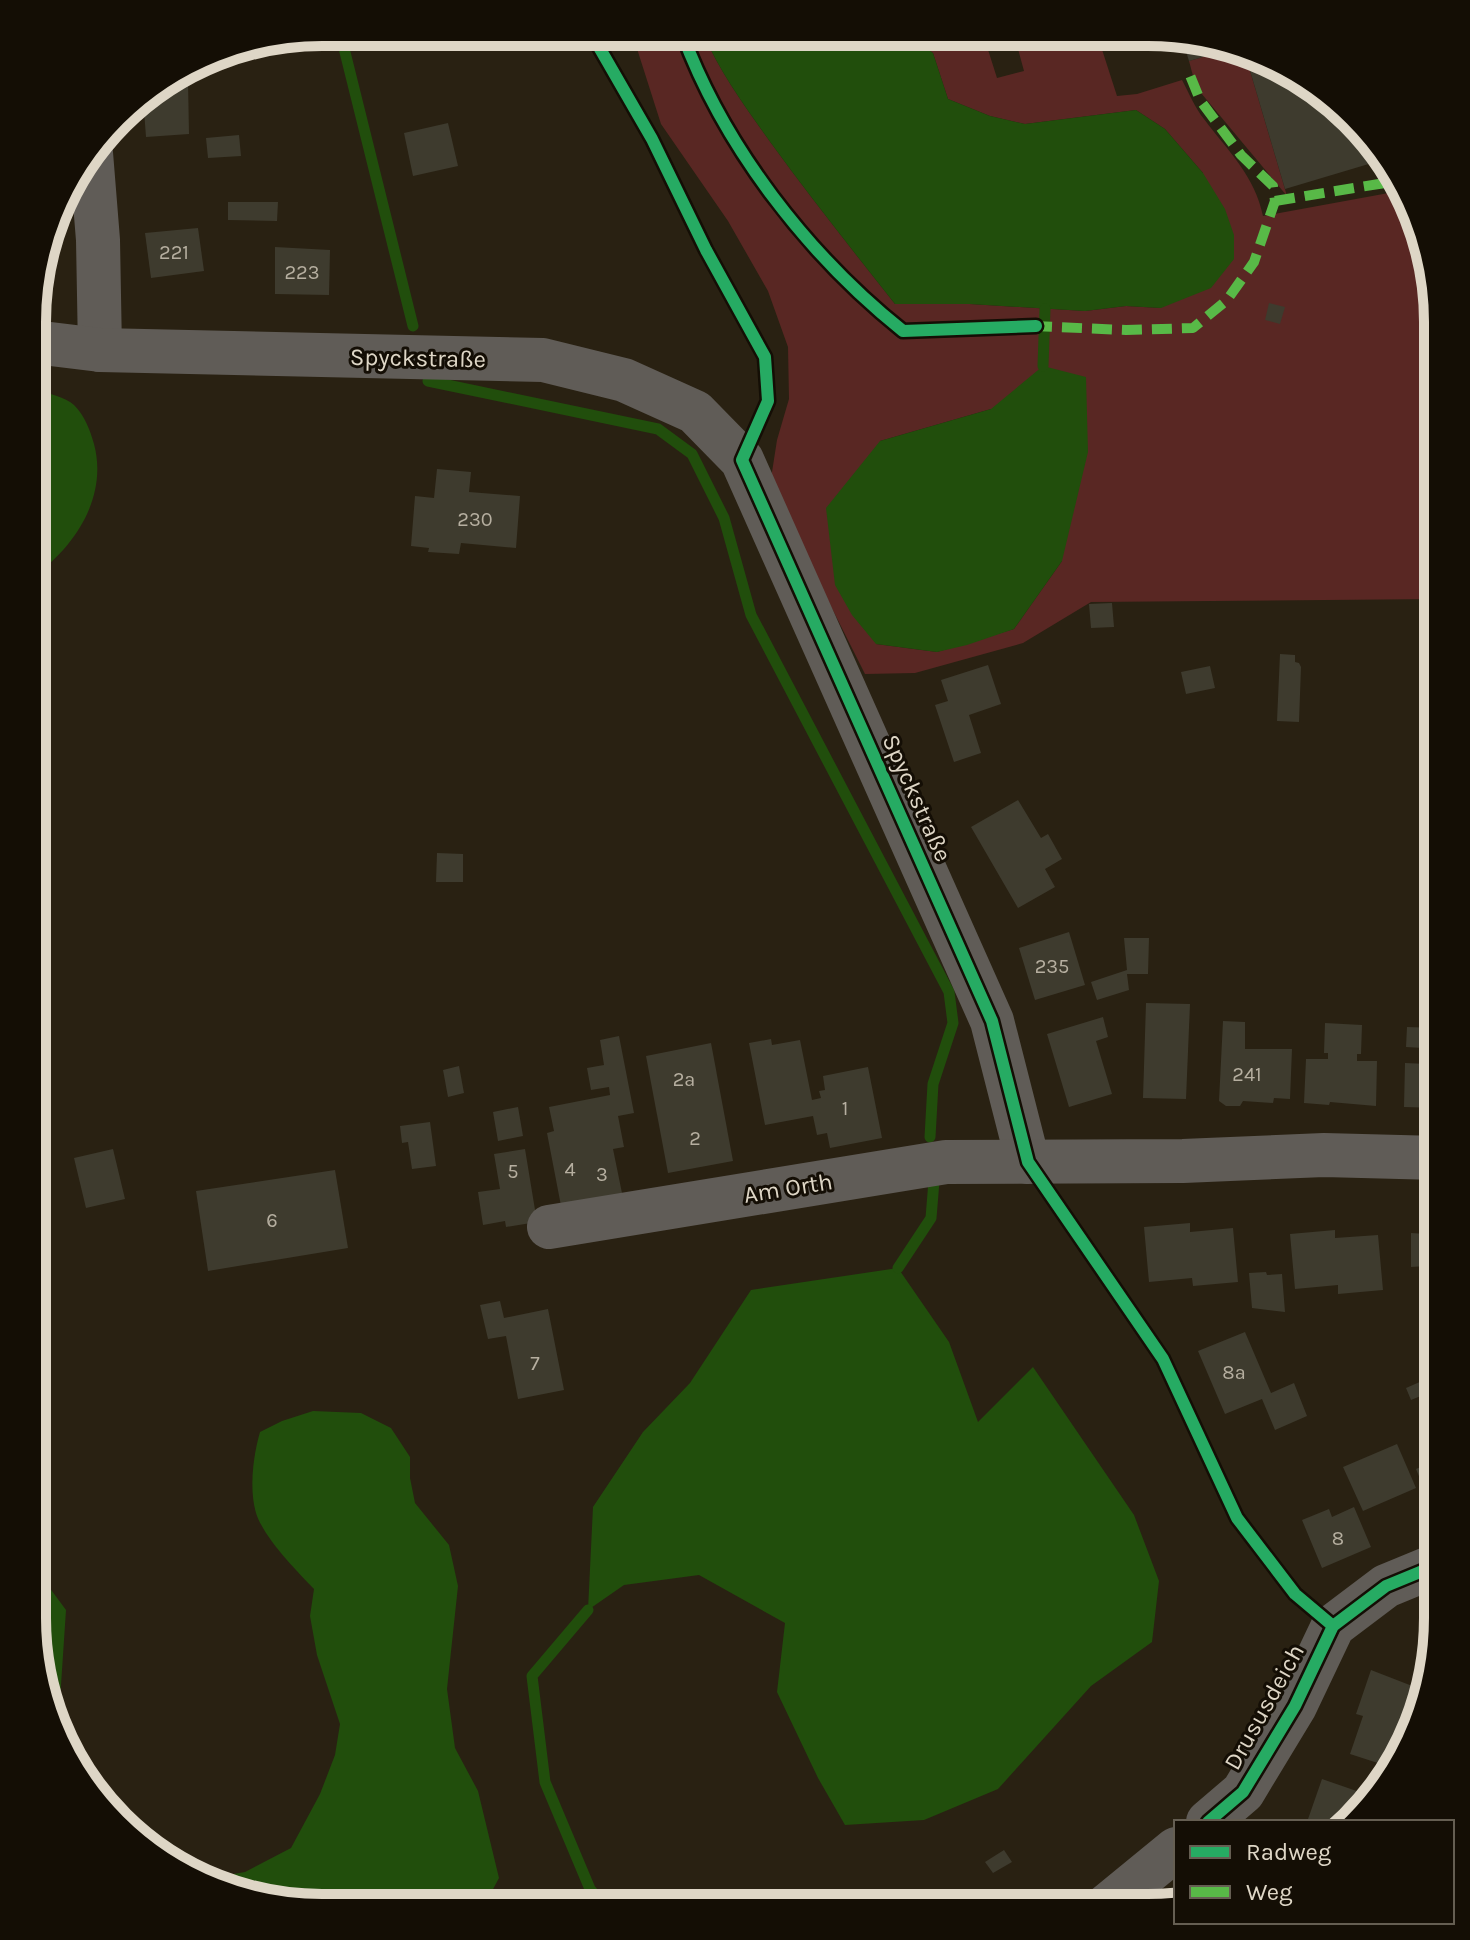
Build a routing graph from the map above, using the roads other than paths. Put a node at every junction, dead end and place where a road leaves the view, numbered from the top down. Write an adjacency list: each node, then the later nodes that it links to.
1 (92, 168): 3 (street)
2 (46, 343): 3 (street, Spyckstraße)
3 (100, 350): 5 (street, Spyckstraße)
4 (1423, 1158): 5 (street)
5 (1028, 1162): 6 (street, Am Orth)
6 (549, 1227)
7 (1423, 1571): 8 (street, Drususdeich)
8 (1210, 1820)
9 (1174, 1851): 10 (street)
10 (1121, 1894)

